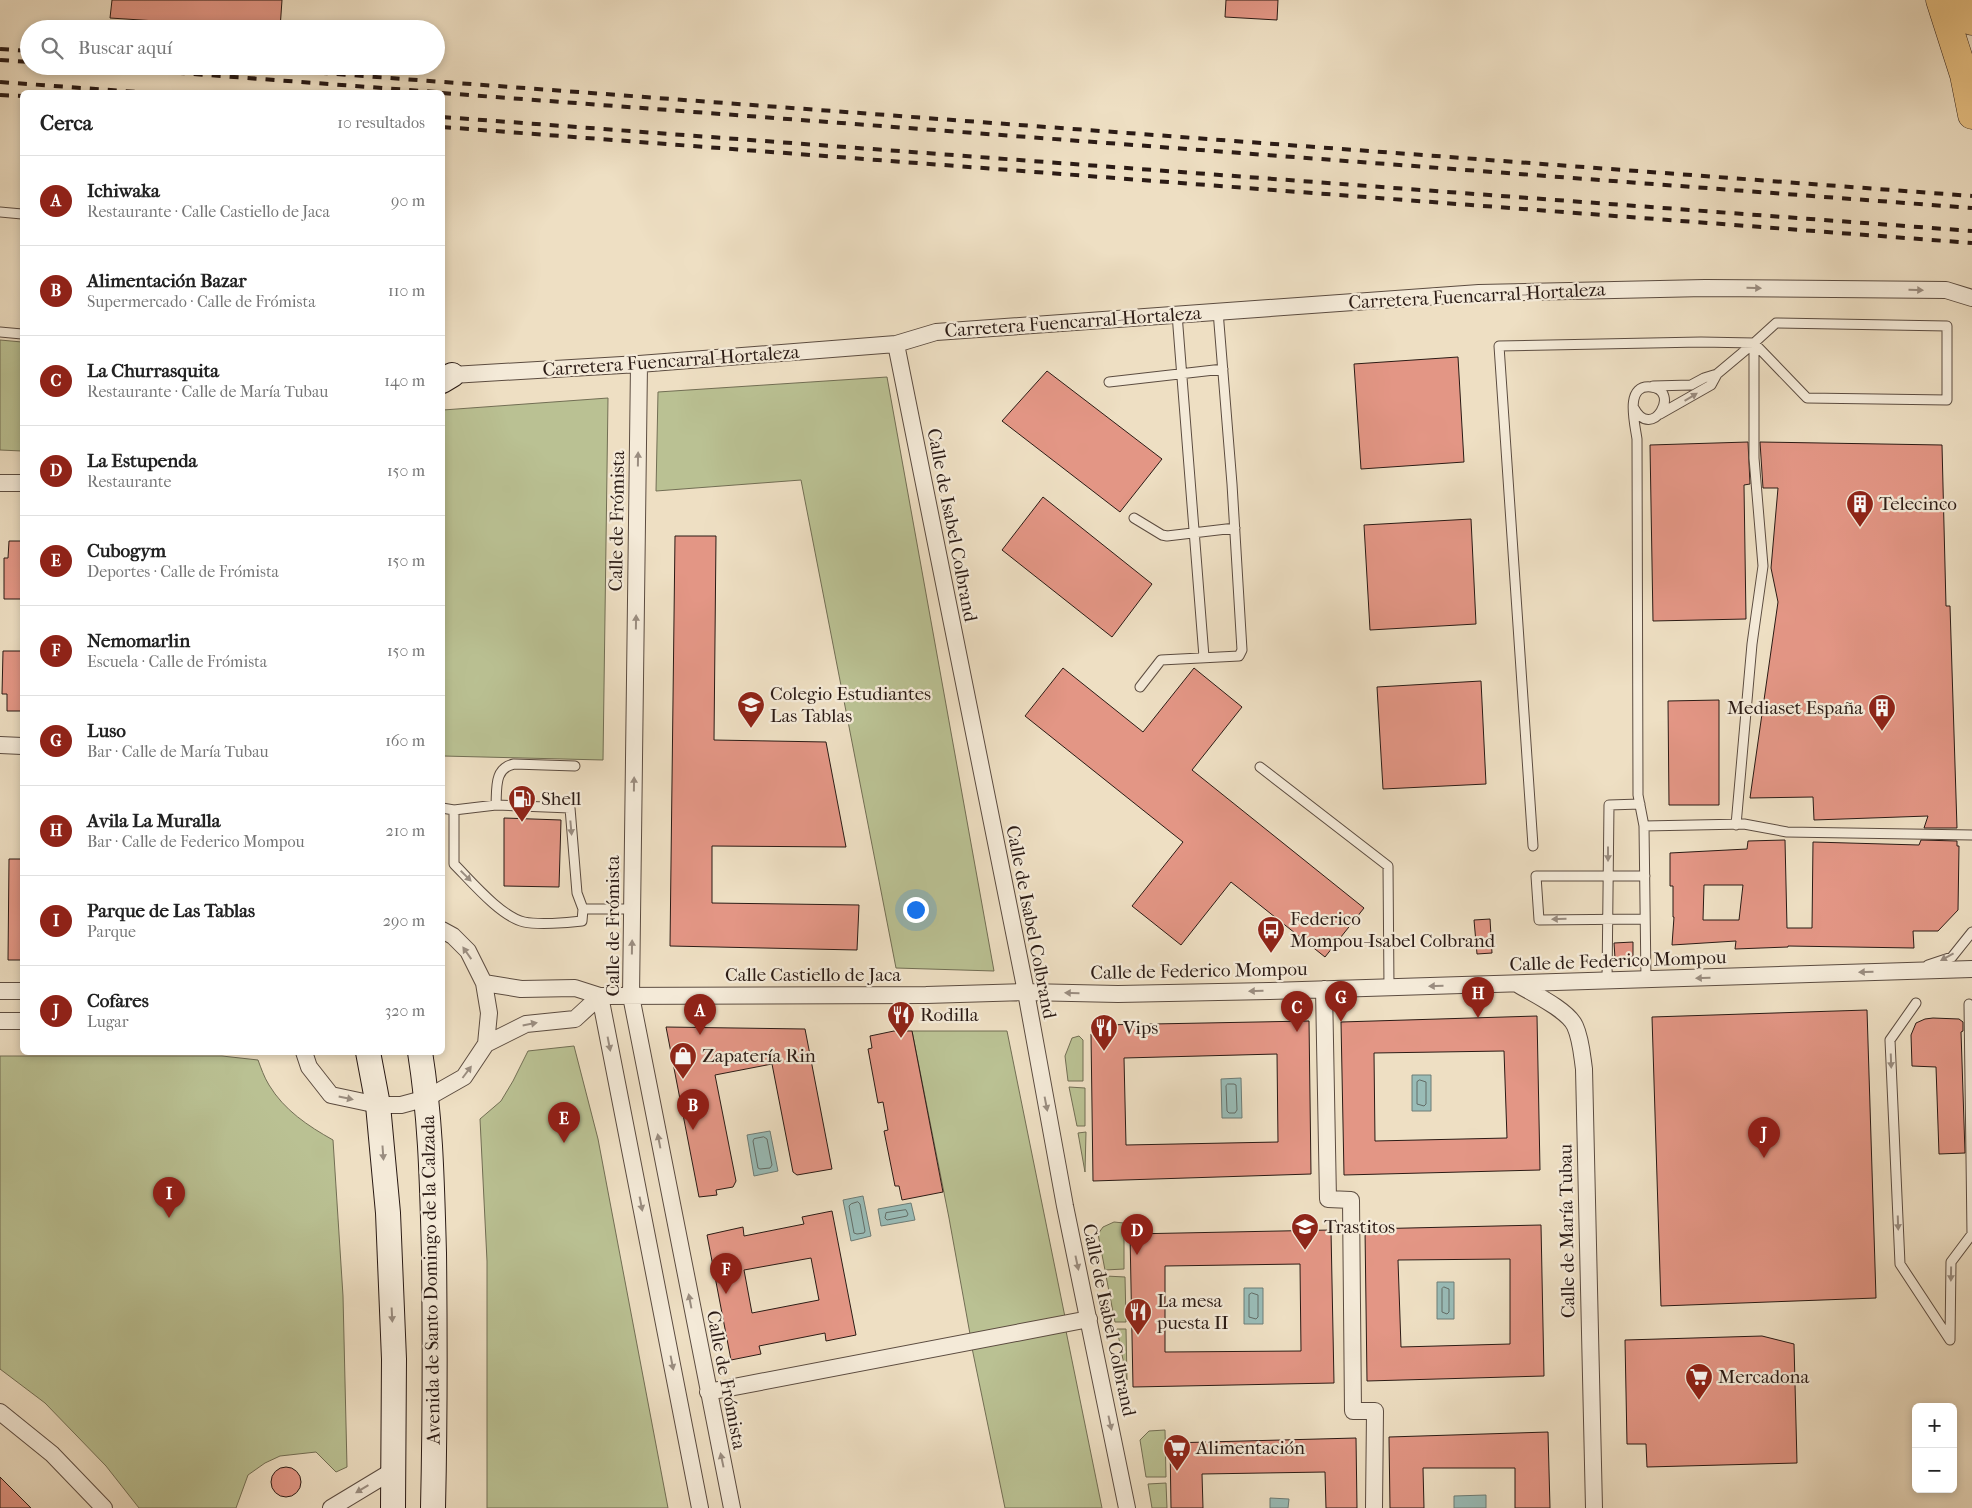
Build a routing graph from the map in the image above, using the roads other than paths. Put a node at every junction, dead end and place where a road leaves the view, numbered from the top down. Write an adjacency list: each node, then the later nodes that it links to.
1 (1957, 8): 2 (highway)
2 (1972, 114)
3 (0, 212): 4 (lane)
4 (20, 214)
5 (1972, 298): 6 (street, Carretera Fuencarral-Hortaleza, one-way to 5)
6 (1218, 312): 7 (street, Carretera Fuencarral-Hortaleza); 13 (lane)
7 (1177, 314): 11 (street, Carretera Fuencarral-Hortaleza); 14 (lane)
8 (0, 332): 9 (lane)
9 (20, 334)
10 (1754, 343): 10 (lane); 15 (lane); 38 (lane); 41 (lane)
11 (896, 344): 12 (street, Carretera Fuencarral-Hortaleza); 60 (street, Calle de Isabel Colbrand)
12 (639, 364): 16 (street, Carretera Fuencarral-Hortaleza); 45 (street, Calle de Frómista, one-way to 12)
13 (1222, 369): 14 (lane); 26 (lane)
14 (1182, 374): 17 (lane); 27 (lane)
15 (1717, 374): 18 (lane); 20 (lane, one-way to 15)
16 (446, 377)
17 (1109, 382)
18 (1650, 387): 19 (lane); 20 (lane)
19 (1634, 408): 21 (lane); 22 (lane)
20 (1660, 414): 21 (lane)
21 (1645, 418): 22 (lane)
22 (1637, 439): 34 (lane)
23 (0, 483): 24 (street)
24 (20, 483)
25 (1134, 518): 27 (lane)
26 (1235, 528): 27 (lane); 28 (lane)
27 (1194, 534): 28 (lane)
28 (1204, 657): 29 (lane)
29 (1140, 687)
30 (0, 745): 31 (street)
31 (20, 746)
32 (575, 766): 35 (lane)
33 (1260, 767): 56 (lane)
34 (1640, 804): 39 (lane); 42 (lane, one-way to 42)
35 (496, 805): 37 (lane); 44 (lane, one-way to 44)
36 (445, 808): 37 (lane)
37 (454, 810): 44 (lane, one-way to 44)
38 (1736, 825): 39 (lane); 40 (lane)
39 (1644, 826): 43 (lane)
40 (1972, 835)
41 (1532, 846)
42 (1608, 876): 43 (lane); 46 (lane); 46 (lane, one-way to 42)
43 (1645, 876): 47 (lane)
44 (583, 909): 45 (lane)
45 (632, 909): 62 (street, Calle de Frómista, one-way to 45)
46 (1608, 919): 47 (lane); 53 (lane)
47 (1645, 919): 52 (lane)
48 (445, 932): 54 (street, one-way to 48)
49 (1972, 932): 51 (lane, one-way to 51)
50 (1972, 969): 51 (street, Calle de Federico Mompou)
51 (1914, 971): 52 (street, Calle de Federico Mompou, one-way to 52)
52 (1646, 980): 53 (street, Calle de Federico Mompou)
53 (1607, 981): 55 (street, Calle de Federico Mompou)
54 (484, 983): 61 (street, Calle Castiello de Jaca); 67 (street)
55 (1517, 984): 56 (street, Calle de Federico Mompou, one-way to 56); 85 (street, Calle de María Tubau)
56 (1389, 988): 57 (street, Calle de Federico Mompou)
57 (1324, 989): 60 (street, Calle de Federico Mompou, one-way to 60); 84 (street)
58 (0, 991): 59 (street)
59 (20, 992)
60 (1026, 992): 62 (street, Calle Castiello de Jaca); 73 (street, Calle de Isabel Colbrand, one-way to 73)
61 (600, 996): 62 (street, Calle Castiello de Jaca); 67 (street, one-way to 61); 81 (street, Calle de Frómista, one-way to 81)
62 (631, 996): 74 (street, Calle de Frómista, one-way to 62)
63 (1916, 1002): 64 (lane)
64 (1969, 1004)
65 (0, 1020): 66 (street)
66 (20, 1021)
67 (486, 1044): 71 (street, one-way to 67)
68 (305, 1055): 72 (street, one-way to 72)
69 (369, 1055): 72 (street, Avenida de Santo Domingo de la Calzada)
70 (420, 1055): 71 (street, Avenida de Santo Domingo de la Calzada)
71 (427, 1098): 72 (street); 80 (street, Avenida de Santo Domingo de la Calzada)
72 (378, 1105): 76 (street, Avenida de Santo Domingo de la Calzada, one-way to 76)
73 (1089, 1319): 74 (street); 83 (street, Calle de Isabel Colbrand, one-way to 83)
74 (708, 1392): 82 (street, Calle de Frómista, one-way to 74)
75 (0, 1412): 77 (street)
76 (394, 1470): 78 (street, one-way to 78); 79 (street, Avenida de Santo Domingo de la Calzada)
77 (104, 1508)
78 (331, 1508)
79 (393, 1508)
80 (433, 1508)
81 (700, 1508)
82 (732, 1508)
83 (1127, 1508)
84 (1374, 1508)
85 (1594, 1508)

